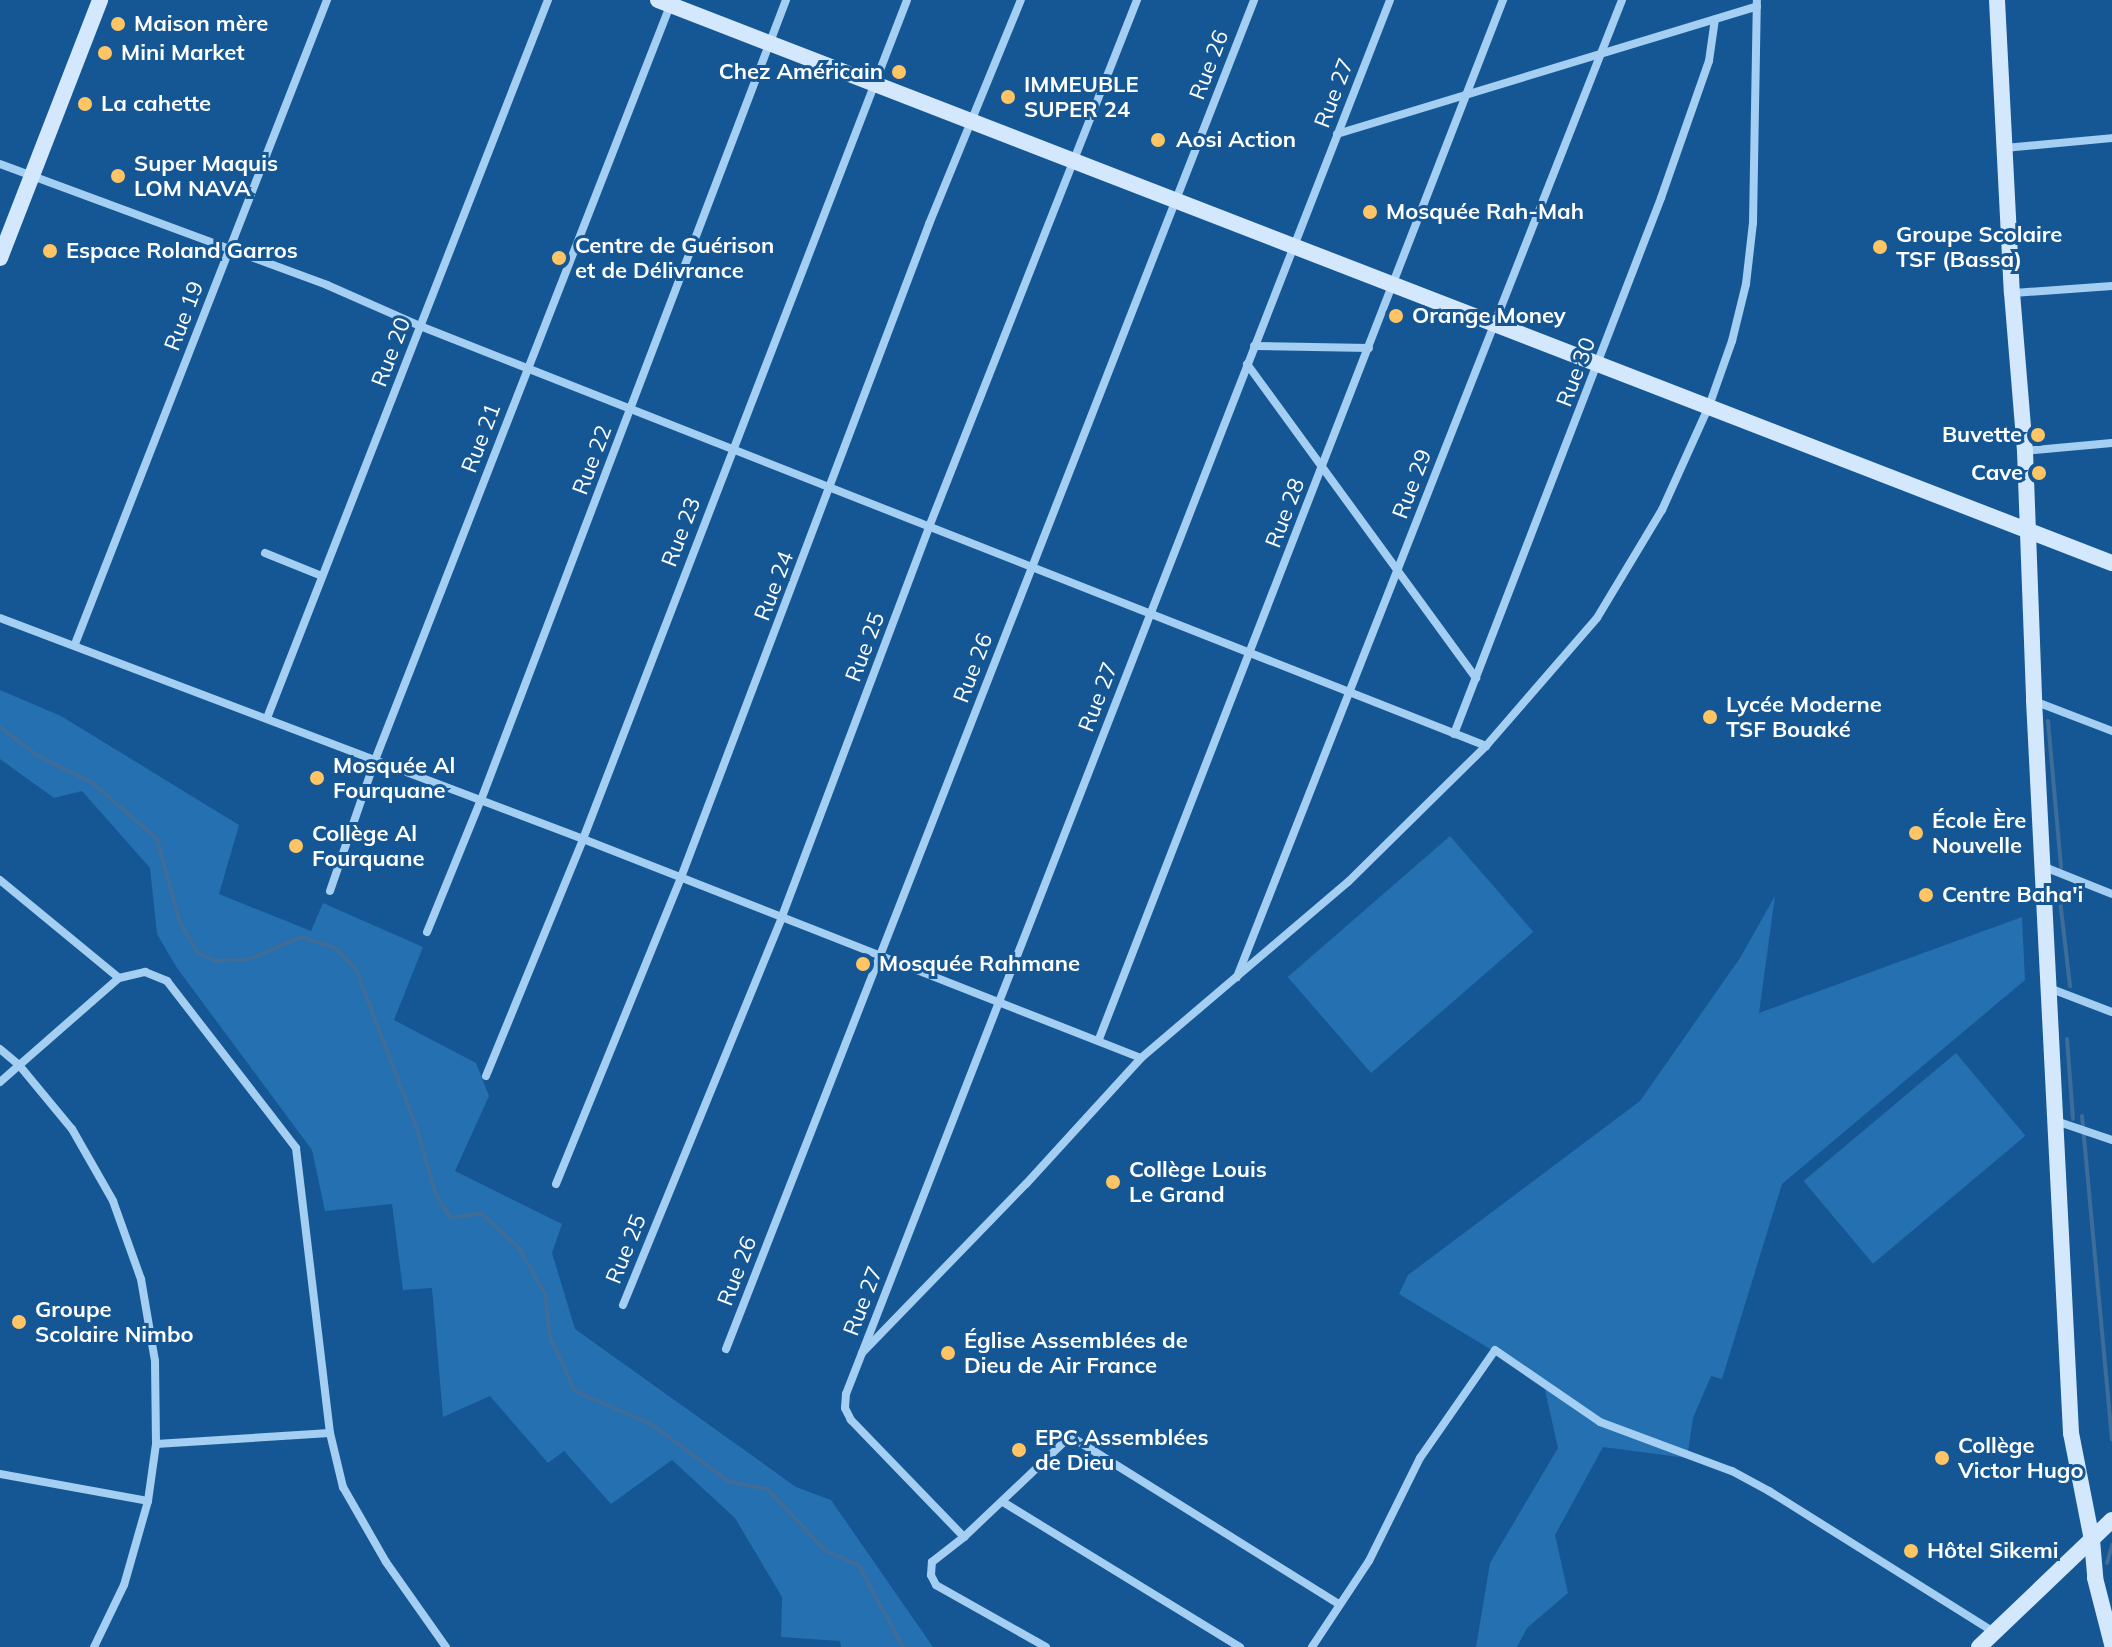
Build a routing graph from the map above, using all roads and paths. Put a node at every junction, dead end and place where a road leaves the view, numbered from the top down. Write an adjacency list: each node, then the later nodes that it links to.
1 (100, 0): 26 (main road)
2 (327, 0): 29 (street, Rue 19)
3 (548, 0): 35 (street, Rue 20)
4 (786, 0): 16 (street, Rue 22)
5 (907, 0): 18 (street, Rue 23)
6 (1021, 0): 20 (street, Rue 24)
7 (1137, 0): 24 (street, Rue 25)
8 (1254, 0): 27 (street, Rue 26)
9 (1390, 0): 21 (street, Rue 27)
10 (1503, 0): 19 (street, Rue 28)
11 (1622, 0): 17 (street, Rue 29)
12 (1997, 0): 23 (main road)
13 (667, 2): 16 (main road); 40 (street, Rue 21)
14 (1757, 3): 15 (street); 41 (street)
15 (1715, 19): 17 (street); 39 (street, Rue 30)
16 (769, 43): 18 (main road); 42 (street, Rue 22)
17 (1601, 54): 19 (street); 34 (street, Rue 29)
18 (874, 84): 20 (main road); 44 (street, Rue 23)
19 (1464, 95): 21 (street); 31 (street, Rue 28)
20 (973, 122): 24 (main road); 47 (street, Rue 24)
21 (1337, 134): 28 (street, Rue 27)
22 (2112, 138): 23 (street)
23 (2004, 148): 33 (main road)
24 (1073, 161): 27 (main road); 48 (street, Rue 25)
25 (0, 164): 26 (street)
26 (33, 176): 29 (street); 30 (main road)
27 (1176, 200): 28 (main road); 52 (street, Rue 26)
28 (1293, 246): 31 (main road); 36 (street, Rue 27)
29 (230, 249): 35 (street); 57 (street, Rue 19)
30 (0, 258)
31 (1394, 285): 34 (main road); 37 (street, Rue 28)
32 (2112, 286): 33 (street)
33 (2012, 293): 45 (main road)
34 (1494, 323): 39 (main road); 53 (street, Rue 29)
35 (420, 326): 40 (street); 54 (street, Rue 20)
36 (1254, 346): 37 (street); 38 (street, Rue 27)
37 (1369, 348): 46 (street, Rue 28)
38 (1247, 364): 46 (street); 55 (street, Rue 27)
39 (1599, 364): 41 (main road); 59 (street, Rue 30)
40 (528, 369): 42 (street); 66 (street, Rue 21)
41 (1709, 406): 49 (main road); 65 (street)
42 (631, 409): 44 (street); 67 (street, Rue 22)
43 (2112, 443): 45 (street)
44 (732, 449): 47 (street); 68 (street, Rue 23)
45 (2025, 451): 49 (main road)
46 (1322, 467): 53 (street); 58 (street, Rue 28)
47 (831, 488): 48 (street); 71 (street, Rue 24)
48 (929, 527): 52 (street); 74 (street, Rue 25)
49 (2026, 529): 51 (main road); 61 (main road)
50 (265, 553): 54 (street)
51 (2112, 563)
52 (1032, 567): 55 (street); 76 (street, Rue 26)
53 (1397, 570): 59 (street); 60 (street, Rue 29)
54 (322, 576): 62 (street, Rue 20)
55 (1150, 614): 58 (street); 80 (street, Rue 27)
56 (0, 618): 57 (street)
57 (75, 644): 62 (street)
58 (1250, 653): 60 (street); 82 (street, Rue 28)
59 (1476, 678): 64 (street, Rue 30)
60 (1349, 692): 64 (street); 78 (street, Rue 29)
61 (2034, 700): 63 (street); 69 (main road)
62 (267, 718): 66 (street)
63 (2112, 731)
64 (1454, 734): 65 (street)
65 (1486, 746): 78 (street)
66 (375, 760): 67 (street); 72 (street, Rue 21)
67 (481, 800): 68 (street); 75 (street, Rue 22)
68 (583, 839): 71 (street); 86 (street, Rue 23)
69 (2042, 866): 73 (street); 79 (main road)
70 (0, 880): 77 (street)
71 (680, 880): 74 (street); 90 (street, Rue 24)
72 (330, 891)
73 (2112, 894)
74 (781, 919): 76 (street); 91 (street, Rue 25)
75 (427, 932)
76 (880, 955): 80 (street); 92 (street, Rue 26)
77 (119, 978): 85 (street); 94 (street)
78 (1235, 982): 84 (street)
79 (2048, 987): 81 (street); 88 (main road)
80 (998, 1000): 82 (street); 93 (street, Rue 27)
81 (2112, 1012)
82 (1099, 1039): 84 (street)
83 (0, 1049): 85 (street)
84 (1141, 1058): 93 (street)
85 (19, 1065): 87 (street); 95 (street)
86 (486, 1076)
87 (0, 1082)
88 (2055, 1121): 89 (street); 101 (main road)
89 (2112, 1140)
90 (556, 1184)
91 (623, 1305)
92 (726, 1349)
93 (862, 1353): 100 (street, Rue 27)
94 (330, 1433): 95 (street); 108 (street)
95 (156, 1444): 97 (street)
96 (0, 1474): 97 (street)
97 (148, 1501): 107 (street)
98 (1003, 1502): 100 (street); 104 (street); 110 (street)
99 (2112, 1520): 101 (main road)
100 (964, 1537): 109 (street)
101 (2092, 1540): 102 (main road); 105 (main road)
102 (2095, 1578): 103 (main road); 106 (main road)
103 (2112, 1600)
104 (1339, 1604): 105 (street); 111 (street)
105 (1995, 1634): 112 (main road)
106 (2112, 1644)
107 (94, 1647)
108 (446, 1647)
109 (1046, 1647)
110 (1240, 1647)
111 (1312, 1647)
112 (1979, 1647)

